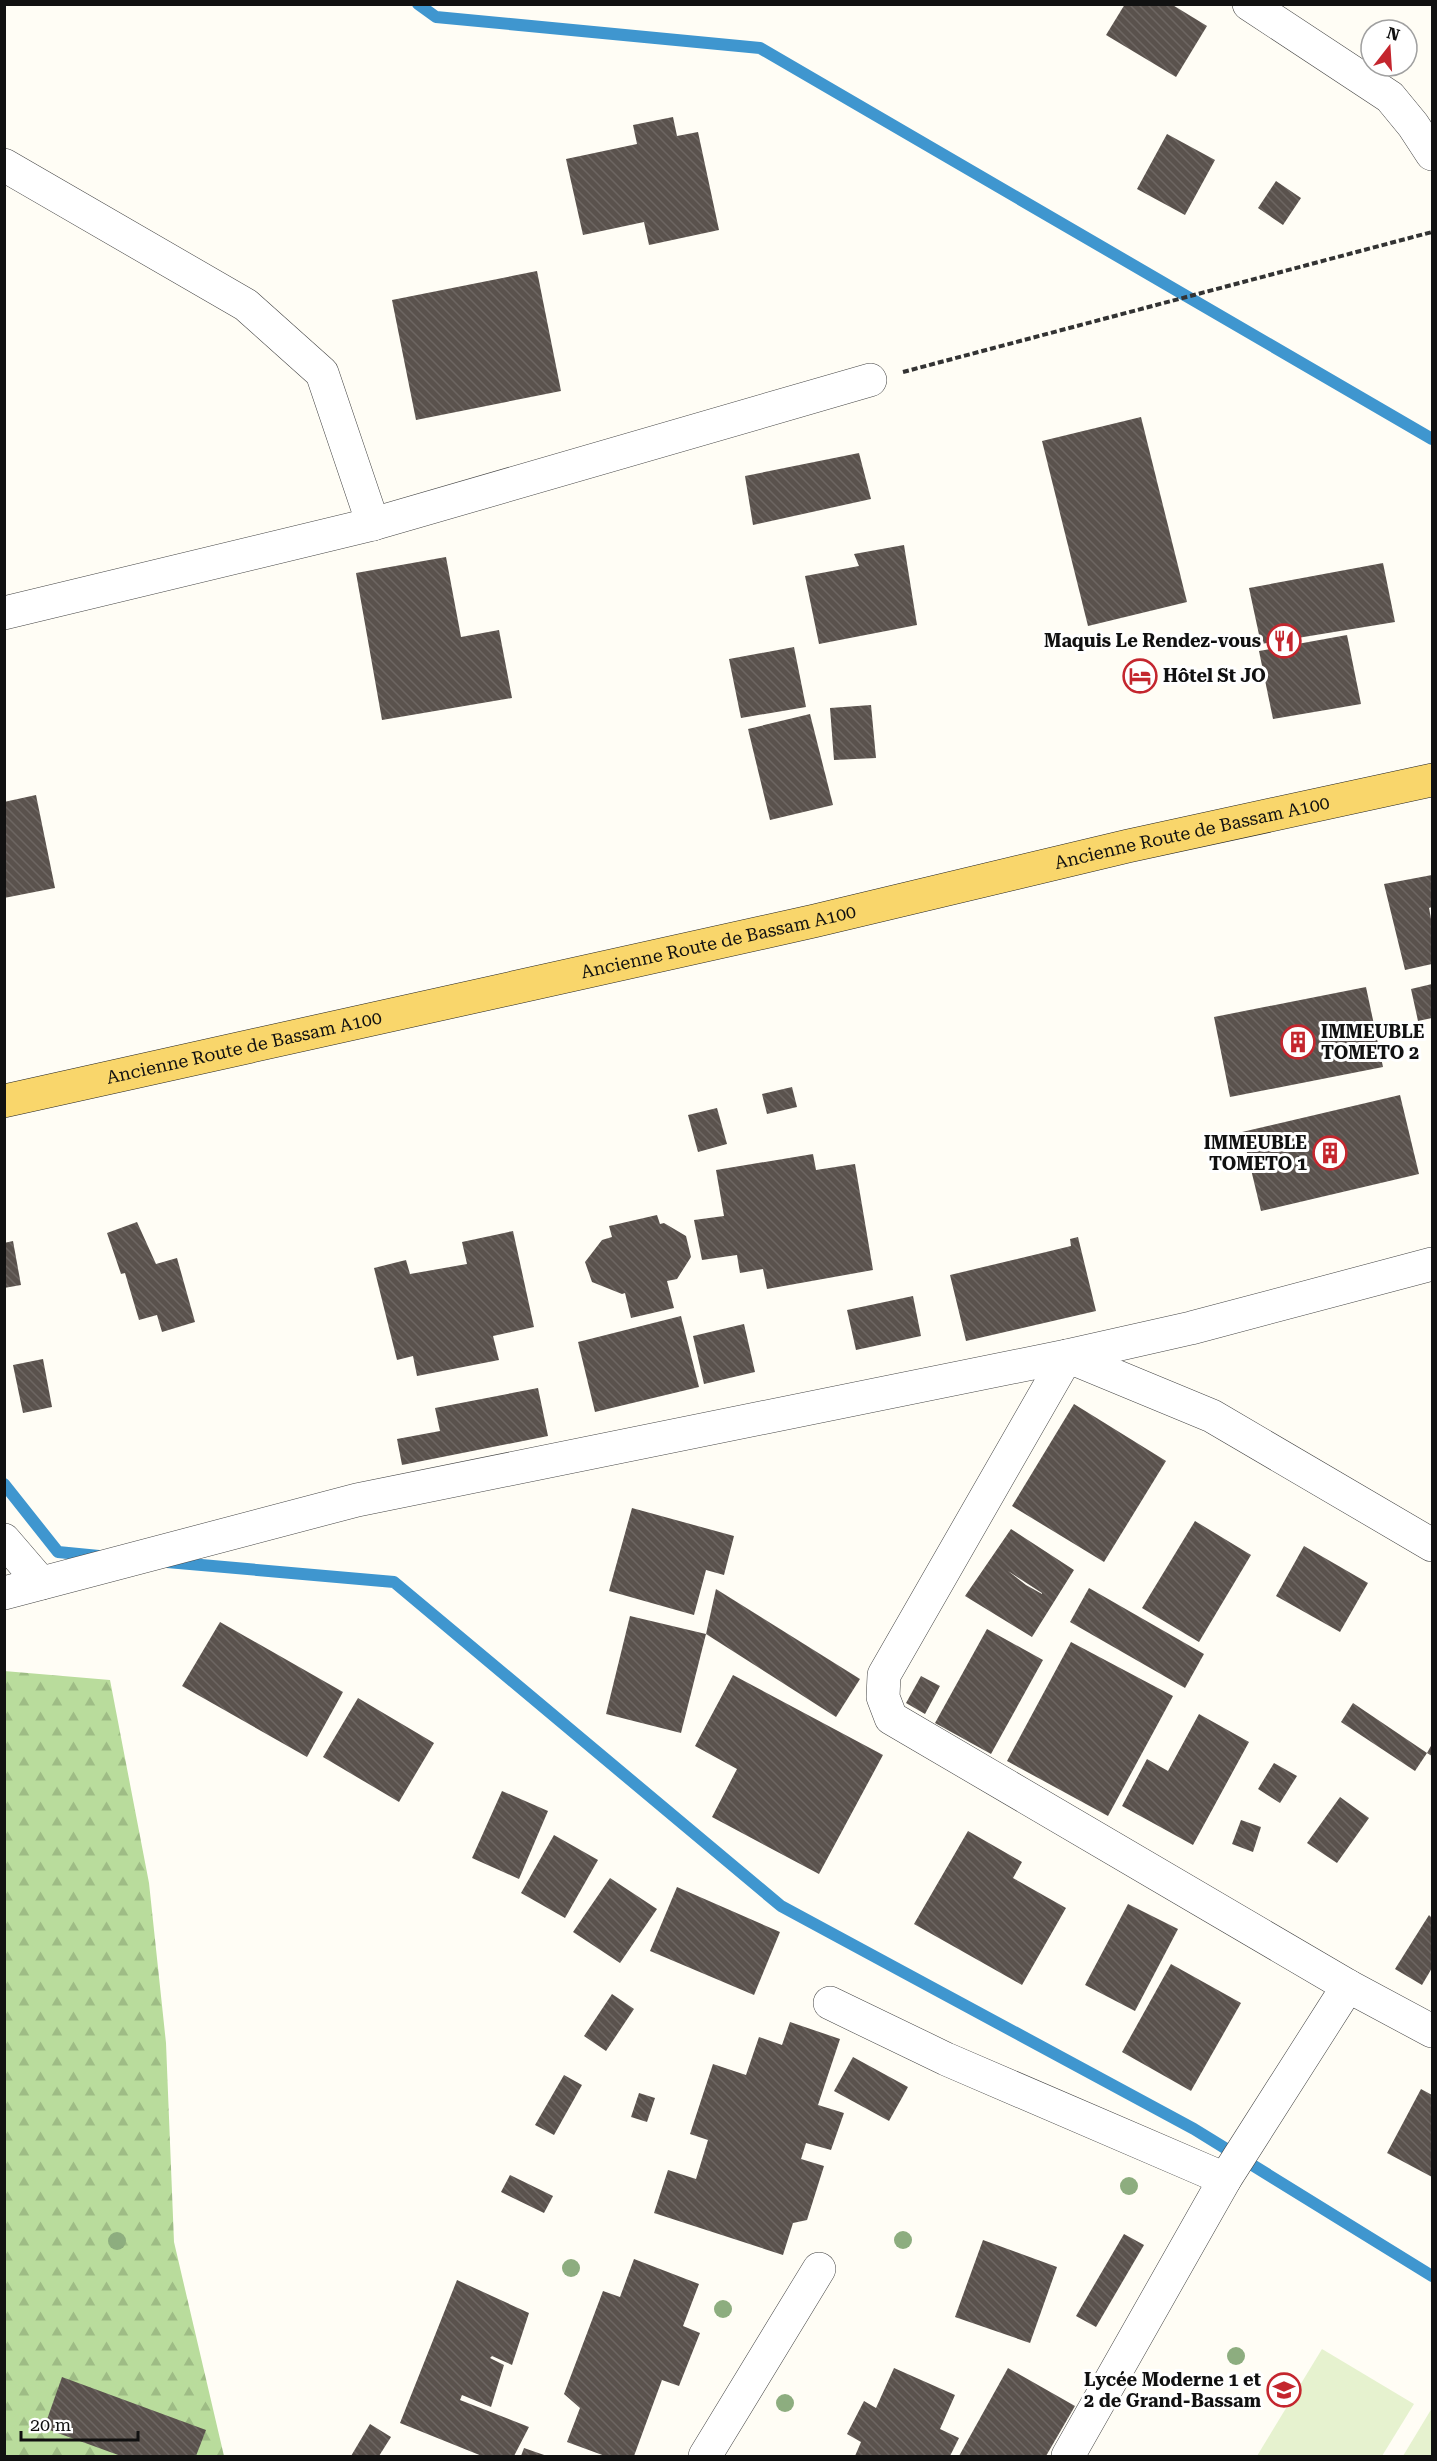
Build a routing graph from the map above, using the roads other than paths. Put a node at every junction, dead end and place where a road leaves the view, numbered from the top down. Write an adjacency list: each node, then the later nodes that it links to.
1 (1249, 4): 2 (street)
2 (1432, 154)
3 (4, 165): 5 (street)
4 (870, 380): 5 (street)
5 (373, 524): 6 (street)
6 (4, 613)
7 (1432, 780): 8 (main road, Ancienne Route de Bassam A100)
8 (4, 1101)
9 (1432, 1264): 10 (street)
10 (1067, 1356): 12 (street); 13 (street); 15 (street)
11 (4, 1540): 13 (street)
12 (1432, 1545)
13 (41, 1583): 14 (street)
14 (4, 1593)
15 (1348, 1986): 17 (street); 18 (street)
16 (830, 2003): 18 (street)
17 (1431, 2025)
18 (1225, 2179): 21 (street)
19 (819, 2269): 20 (street)
20 (705, 2457)
21 (1068, 2457)

